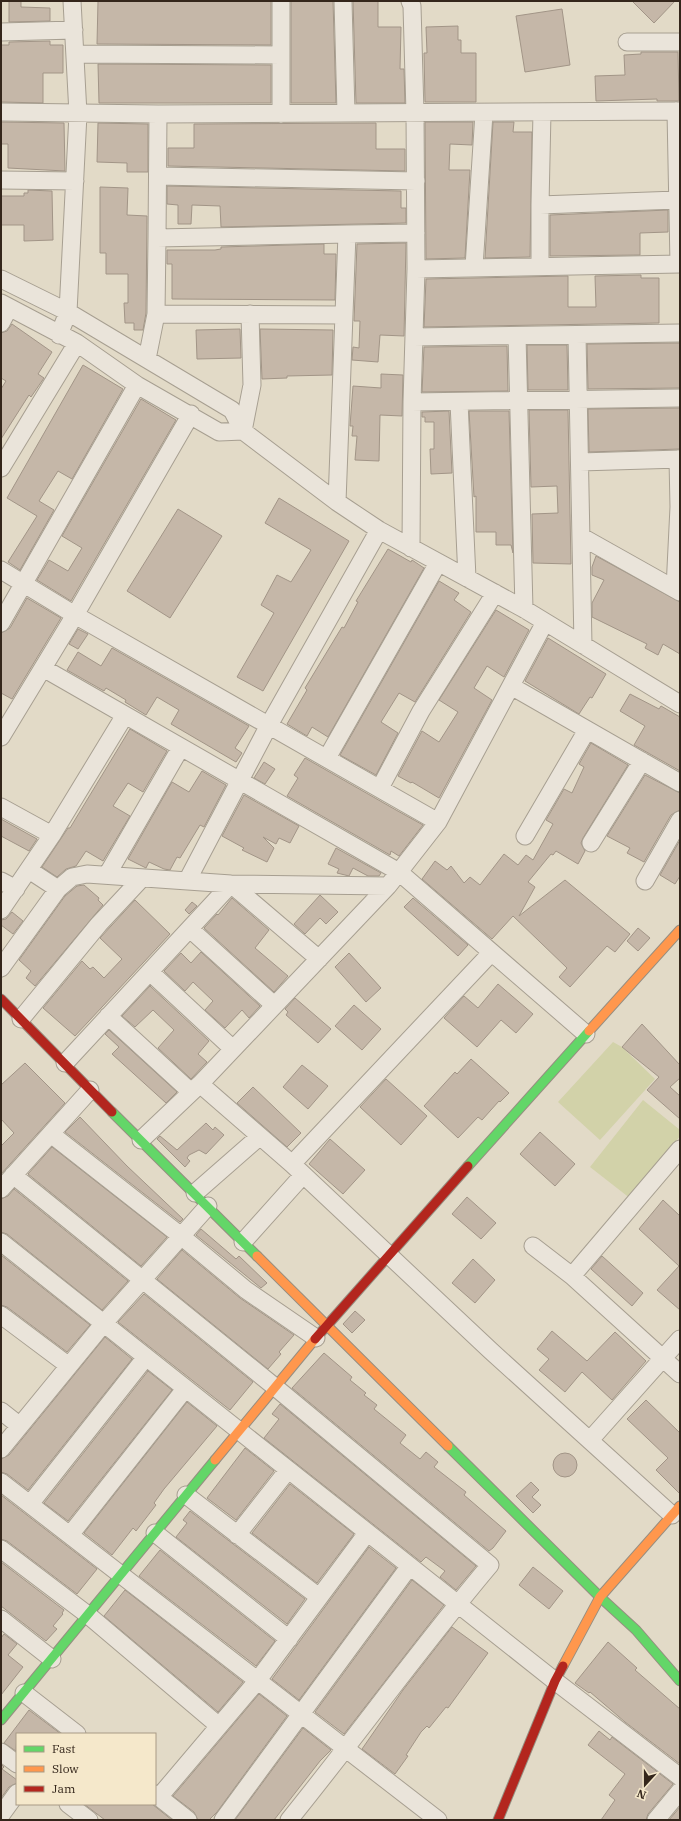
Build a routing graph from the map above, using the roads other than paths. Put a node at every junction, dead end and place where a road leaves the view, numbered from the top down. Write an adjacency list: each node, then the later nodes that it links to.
1 (72, 1): 5 (street)
2 (282, 1): 10 (street)
3 (343, 1): 15 (street)
4 (410, 1): 16 (street)
5 (74, 30): 6 (street); 9 (street)
6 (1, 32)
7 (627, 42): 8 (street)
8 (680, 42)
9 (75, 54): 10 (street); 17 (street)
10 (281, 55): 19 (street)
11 (678, 111): 14 (street); 24 (street)
12 (1, 112): 17 (street)
13 (484, 112): 14 (street); 16 (street); 31 (street)
14 (542, 112): 25 (street)
15 (346, 113): 16 (street); 19 (street)
16 (415, 113): 23 (street)
17 (78, 114): 18 (street); 22 (street)
18 (158, 114): 19 (street); 20 (street)
19 (282, 114)
20 (158, 176): 23 (street); 28 (street)
21 (1, 180): 22 (street)
22 (75, 181): 35 (street)
23 (416, 181): 27 (street)
24 (677, 200): 25 (street); 29 (street)
25 (540, 205): 30 (street)
26 (347, 234): 27 (street); 28 (street); 38 (street)
27 (416, 234): 32 (street)
28 (157, 238): 36 (street)
29 (679, 264): 30 (street)
30 (540, 266): 31 (street)
31 (474, 267): 32 (street)
32 (416, 268): 43 (street)
33 (1, 279): 35 (street)
34 (4, 311): 40 (street)
35 (68, 312): 40 (street); 45 (street)
36 (156, 314): 37 (street); 45 (street)
37 (250, 314): 38 (street); 53 (street)
38 (344, 315): 57 (street)
39 (680, 333): 41 (street)
40 (59, 335): 44 (street)
41 (578, 335): 42 (street); 48 (street)
42 (517, 336): 43 (street); 49 (street)
43 (414, 337): 50 (street)
44 (77, 343): 46 (street); 56 (street)
45 (147, 360): 53 (street)
46 (137, 385): 52 (street); 64 (street)
47 (680, 398): 48 (street)
48 (579, 400): 49 (street); 55 (street)
49 (519, 401): 51 (street); 67 (street)
50 (412, 402): 51 (street); 60 (street)
51 (459, 402): 63 (street)
52 (191, 414): 53 (street); 68 (street)
53 (243, 431): 57 (street)
54 (679, 459): 55 (street); 65 (street)
55 (580, 462): 59 (street)
56 (1, 468)
57 (337, 502): 58 (street)
58 (379, 530): 60 (street); 76 (street)
59 (582, 537): 65 (street); 71 (street)
60 (411, 548): 61 (street)
61 (438, 563): 63 (street); 80 (street)
62 (1, 570): 64 (street)
63 (467, 578): 66 (street)
64 (24, 583): 68 (street); 70 (street)
65 (677, 590)
66 (495, 592): 67 (street); 84 (street)
67 (524, 609): 69 (street)
68 (75, 615): 72 (street); 76 (street)
69 (546, 622): 71 (street); 73 (street)
70 (1, 623)
71 (583, 645): 74 (street)
72 (43, 668): 75 (street); 78 (street)
73 (511, 686): 77 (street); 87 (street)
74 (680, 704)
75 (125, 715): 79 (street); 88 (street)
76 (270, 725): 80 (street); 82 (street)
77 (587, 730): 81 (street); 89 (street)
78 (1, 737)
79 (181, 747): 82 (street); 93 (street)
80 (327, 758): 84 (street)
81 (642, 761): 83 (street); 90 (street)
82 (240, 780): 92 (street); 96 (street)
83 (680, 783)
84 (380, 788): 87 (street)
85 (1, 807): 88 (street)
86 (680, 820): 97 (street)
87 (438, 822): 92 (street)
88 (52, 835): 91 (street)
89 (525, 836)
90 (591, 843)
91 (29, 870): 100 (street); 101 (street)
92 (399, 872): 99 (street); 105 (street)
93 (107, 875): 94 (street); 101 (street)
94 (142, 878): 96 (street); 112 (street)
95 (1, 881): 100 (street)
96 (187, 881): 98 (street)
97 (645, 881)
98 (231, 884): 99 (street); 103 (street); 106 (street)
99 (388, 886): 106 (street)
100 (16, 889): 102 (street)
101 (58, 889): 107 (street)
102 (1, 910)
103 (190, 929): 108 (street); 110 (street)
104 (680, 930): 113 (street)
105 (491, 953): 113 (street); 122 (street)
106 (319, 958): 110 (street)
107 (1, 968)
108 (150, 972): 111 (street); 114 (street)
109 (1, 998): 112 (street)
110 (274, 1006): 114 (street)
111 (108, 1016): 115 (street); 116 (street)
112 (21, 1019): 115 (street)
113 (586, 1034): 131 (street)
114 (233, 1049): 116 (street)
115 (66, 1063): 117 (street)
116 (196, 1088): 119 (street); 120 (street)
117 (90, 1090): 118 (street); 120 (street)
118 (51, 1134): 123 (street); 127 (street)
119 (259, 1137): 122 (street); 125 (street)
120 (141, 1140): 125 (street)
121 (680, 1149): 132 (street)
122 (298, 1169): 129 (street); 131 (street)
123 (13, 1175): 124 (street); 133 (street)
124 (1, 1189)
125 (195, 1193): 126 (street)
126 (208, 1206): 127 (street); 129 (street)
127 (181, 1236): 133 (street); 136 (street)
128 (1, 1242): 135 (street)
129 (243, 1242): 136 (street)
130 (533, 1246): 132 (street)
131 (389, 1254): 136 (street); 147 (street)
132 (572, 1276): 139 (street)
133 (142, 1280): 135 (street); 142 (street)
134 (1, 1315): 140 (street)
135 (104, 1323): 138 (street); 140 (street)
136 (321, 1331): 142 (street); 162 (street)
137 (680, 1339): 139 (street)
138 (146, 1357): 143 (street); 152 (street)
139 (664, 1358): 141 (street); 147 (street)
140 (69, 1366): 145 (street)
141 (680, 1374)
142 (275, 1387): 146 (street); 163 (street)
143 (186, 1389): 146 (street); 156 (street)
144 (1, 1412): 145 (street)
145 (20, 1426): 148 (street)
146 (239, 1432): 149 (street); 151 (street)
147 (590, 1440): 153 (street)
148 (1, 1449)
149 (288, 1470): 155 (street); 157 (street)
150 (1, 1482): 152 (street)
151 (186, 1495): 154 (street); 157 (street)
152 (30, 1504): 156 (street)
153 (676, 1511): 162 (street)
154 (155, 1533): 160 (street); 166 (street)
155 (367, 1533): 159 (street); 161 (street)
156 (70, 1534): 160 (street)
157 (237, 1535): 161 (street)
158 (1, 1549): 164 (street)
159 (409, 1567): 163 (street); 172 (street)
160 (122, 1574): 164 (street); 168 (street)
161 (319, 1597): 166 (street)
162 (600, 1597): 169 (street); 170 (street)
163 (457, 1604): 169 (street); 176 (street)
164 (88, 1615): 167 (street); 174 (street)
165 (2, 1620): 167 (street)
166 (288, 1639): 168 (street)
167 (52, 1659): 171 (street)
168 (258, 1680): 172 (street); 174 (street)
169 (554, 1681): 179 (street); 190 (street)
170 (680, 1681)
171 (24, 1693): 173 (street); 175 (street)
172 (301, 1713): 176 (street); 187 (street)
173 (1, 1720)
174 (219, 1726): 182 (street)
175 (76, 1733)
176 (347, 1749): 188 (street); 189 (street)
177 (1, 1752): 178 (street)
178 (16, 1763)
179 (680, 1776)
180 (680, 1791): 191 (street)
181 (16, 1794): 184 (street)
182 (157, 1796): 186 (street)
183 (69, 1805): 185 (street)
184 (1, 1814)
185 (89, 1820)
186 (188, 1820)
187 (223, 1820)
188 (289, 1820)
189 (438, 1820)
190 (498, 1820)
191 (656, 1820)

